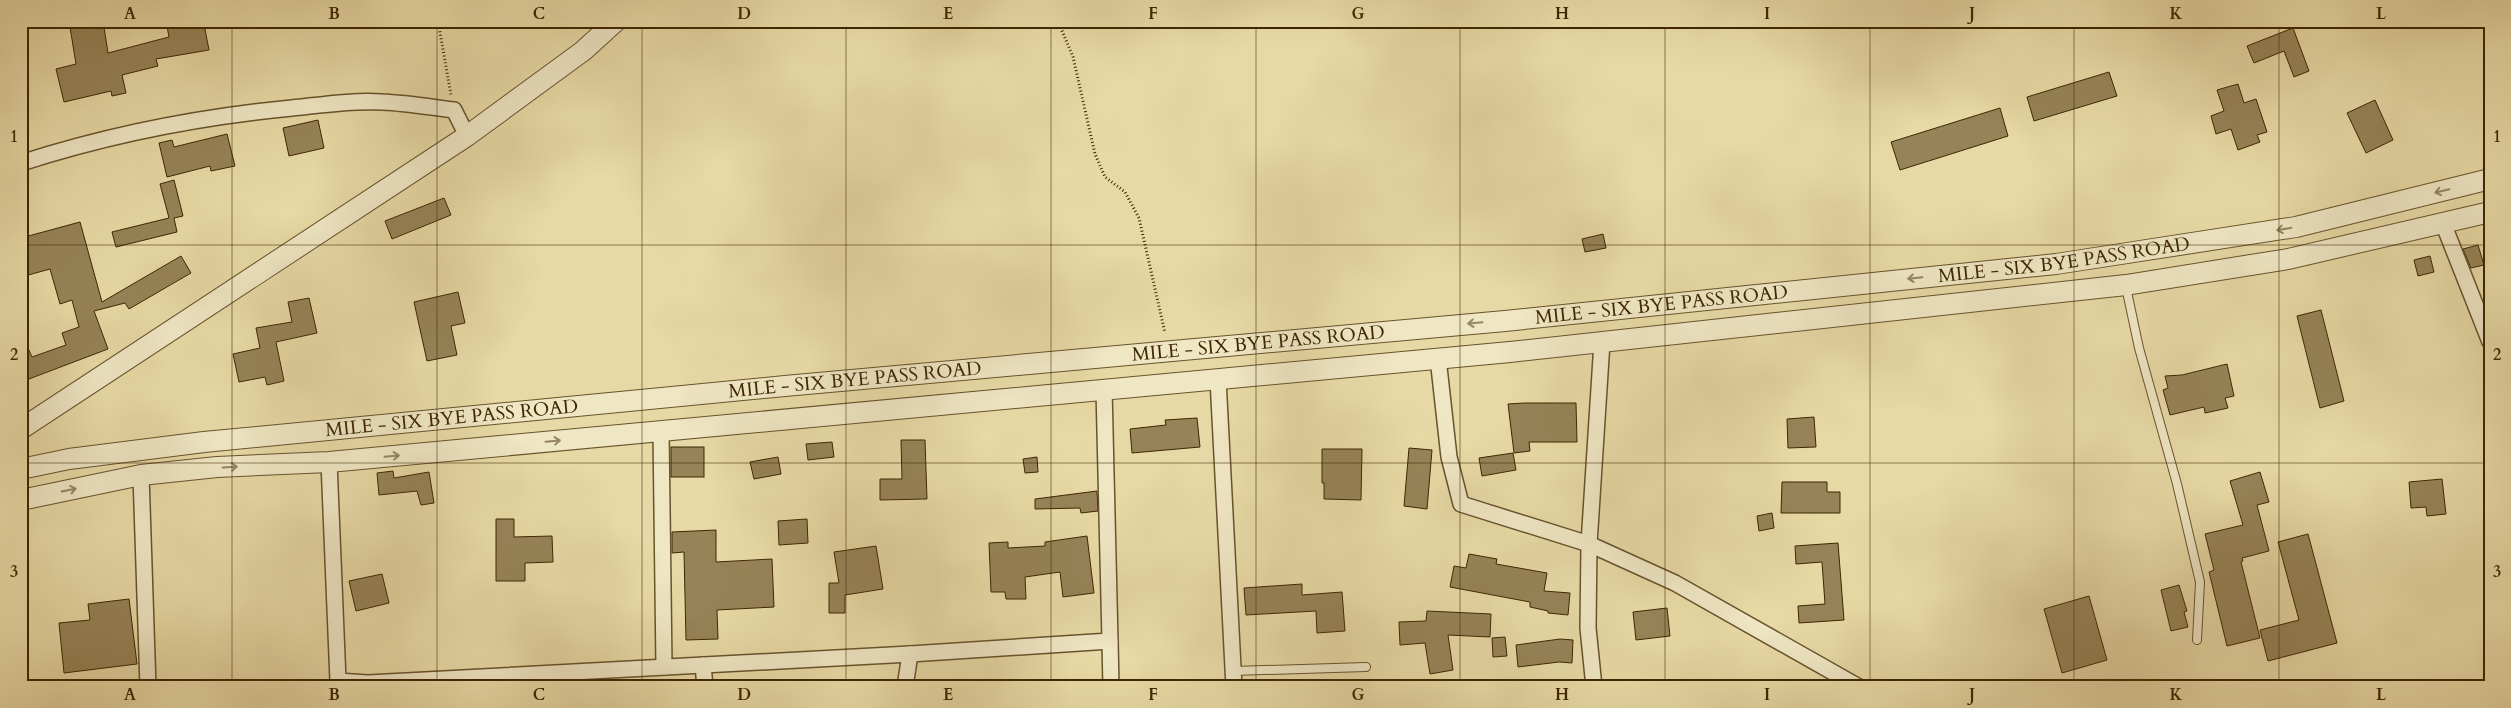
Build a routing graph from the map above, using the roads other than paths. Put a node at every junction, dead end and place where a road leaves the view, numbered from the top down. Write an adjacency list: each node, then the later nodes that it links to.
1 (616, 21): 2 (street)
2 (467, 136): 3 (street); 15 (street)
3 (21, 163)
4 (2490, 180): 8 (street, MILE - SIX BYE PASS ROAD, one-way to 8)
5 (2490, 212): 6 (street)
6 (2443, 223): 7 (street); 10 (street)
7 (2126, 285): 9 (street); 22 (lane)
8 (1505, 321): 11 (street); 18 (street, MILE - SIX BYE PASS ROAD, one-way to 18)
9 (1602, 342): 11 (street); 21 (street)
10 (2490, 342)
11 (1510, 352): 12 (street)
12 (1438, 358): 13 (street); 21 (street)
13 (1218, 379): 14 (street); 28 (street)
14 (1104, 389): 16 (street); 23 (street)
15 (21, 428)
16 (661, 430): 17 (street, one-way to 16); 26 (street)
17 (329, 462): 19 (street, one-way to 17); 30 (street)
18 (21, 469)
19 (141, 475): 20 (street, one-way to 19); 31 (street)
20 (21, 500)
21 (1589, 544): 36 (street); 37 (street)
22 (2197, 640)
23 (1110, 641): 24 (street); 34 (street)
24 (910, 654): 25 (street); 33 (street)
25 (703, 665): 26 (street); 32 (street)
26 (664, 667): 29 (street)
27 (1366, 667): 28 (lane)
28 (1233, 671): 35 (street)
29 (518, 681): 30 (street)
30 (338, 684)
31 (148, 687)
32 (705, 687)
33 (905, 687)
34 (1111, 687)
35 (1234, 687)
36 (1594, 687)
37 (1859, 687)

